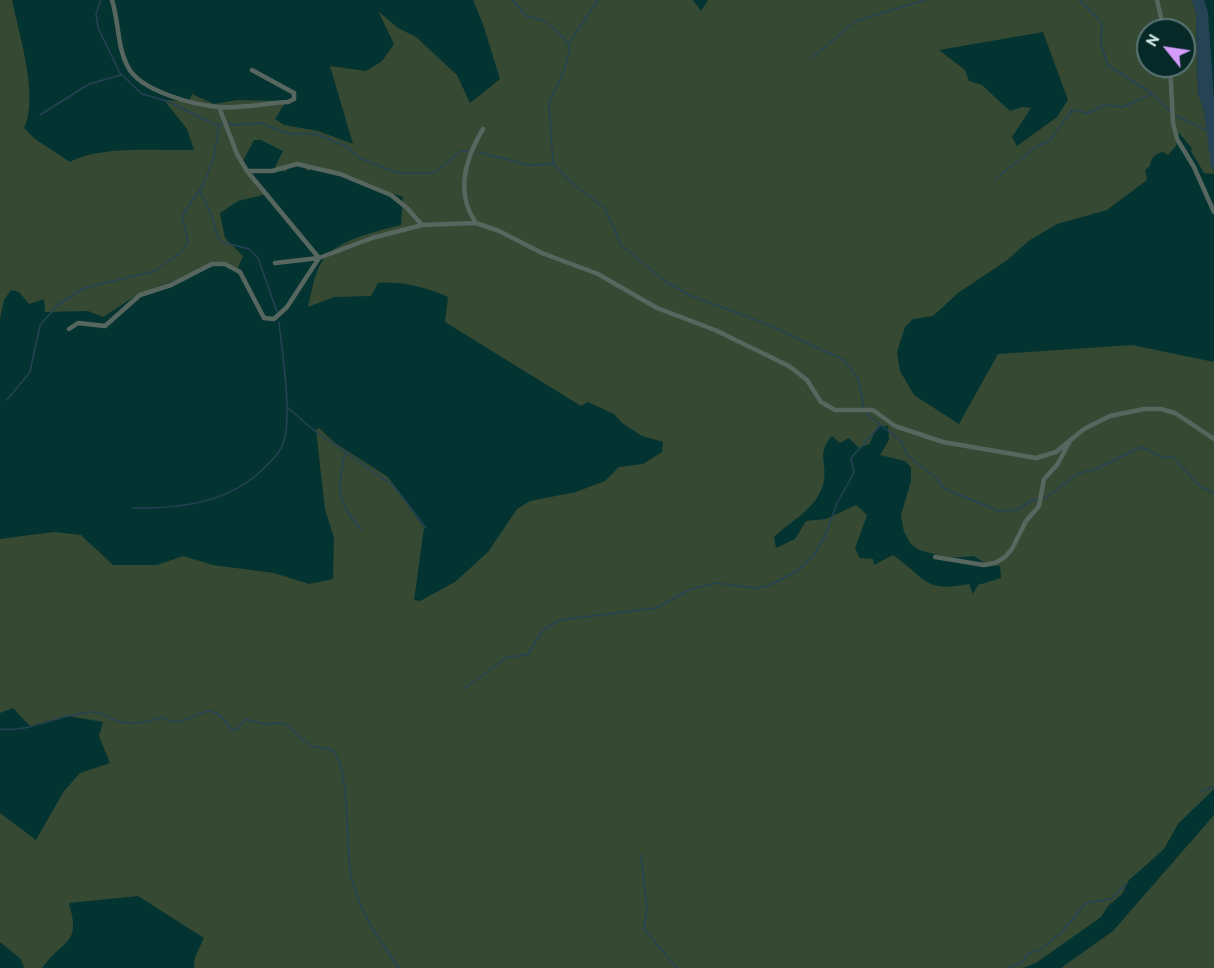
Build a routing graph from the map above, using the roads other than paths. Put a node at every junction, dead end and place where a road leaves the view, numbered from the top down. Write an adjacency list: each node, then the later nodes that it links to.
1 (112, 0): 6 (street)
2 (1157, 0): 3 (street)
3 (1161, 18)
4 (252, 70): 6 (street)
5 (1171, 78): 9 (street)
6 (219, 107): 8 (street)
7 (483, 129): 10 (street)
8 (246, 171): 11 (street); 12 (street)
9 (1214, 212)
10 (476, 223): 11 (street); 15 (street)
11 (422, 225): 12 (street)
12 (319, 258): 13 (street); 14 (street)
13 (274, 263)
14 (69, 329)
15 (1071, 439): 16 (street); 17 (street)
16 (1214, 439)
17 (934, 557)

